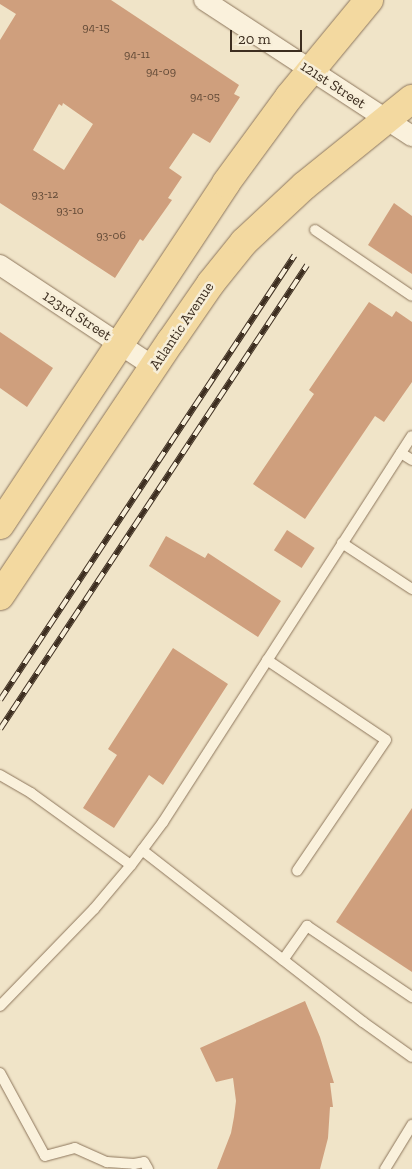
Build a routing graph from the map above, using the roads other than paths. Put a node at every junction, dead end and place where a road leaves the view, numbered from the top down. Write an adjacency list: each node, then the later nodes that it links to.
1 (204, 0): 3 (street, 121st Street)
2 (369, 0): 3 (main road)
3 (311, 71): 5 (street, 121st Street); 10 (main road)
4 (412, 99): 5 (main road, Atlantic Avenue)
5 (388, 120): 6 (street, 121st Street); 11 (main road, Atlantic Avenue)
6 (412, 136)
7 (315, 230): 9 (lane)
8 (0, 265): 10 (street, 123rd Street)
9 (412, 296)
10 (119, 344): 11 (street, 123rd Street); 15 (main road)
11 (154, 367): 18 (main road, Atlantic Avenue)
12 (412, 436): 13 (lane)
13 (401, 453): 14 (lane); 16 (lane)
14 (412, 460)
15 (0, 525)
16 (342, 543): 17 (lane); 19 (lane)
17 (412, 589)
18 (0, 596)
19 (267, 660): 21 (lane); 23 (lane)
20 (0, 775): 22 (lane)
21 (142, 850): 22 (lane); 24 (lane)
22 (131, 865): 26 (lane)
23 (298, 872)
24 (283, 960): 25 (lane); 27 (lane)
25 (412, 997)
26 (0, 1006)
27 (412, 1057)
28 (0, 1073): 30 (lane)
29 (412, 1126): 31 (lane)
30 (148, 1169)
31 (385, 1169)

